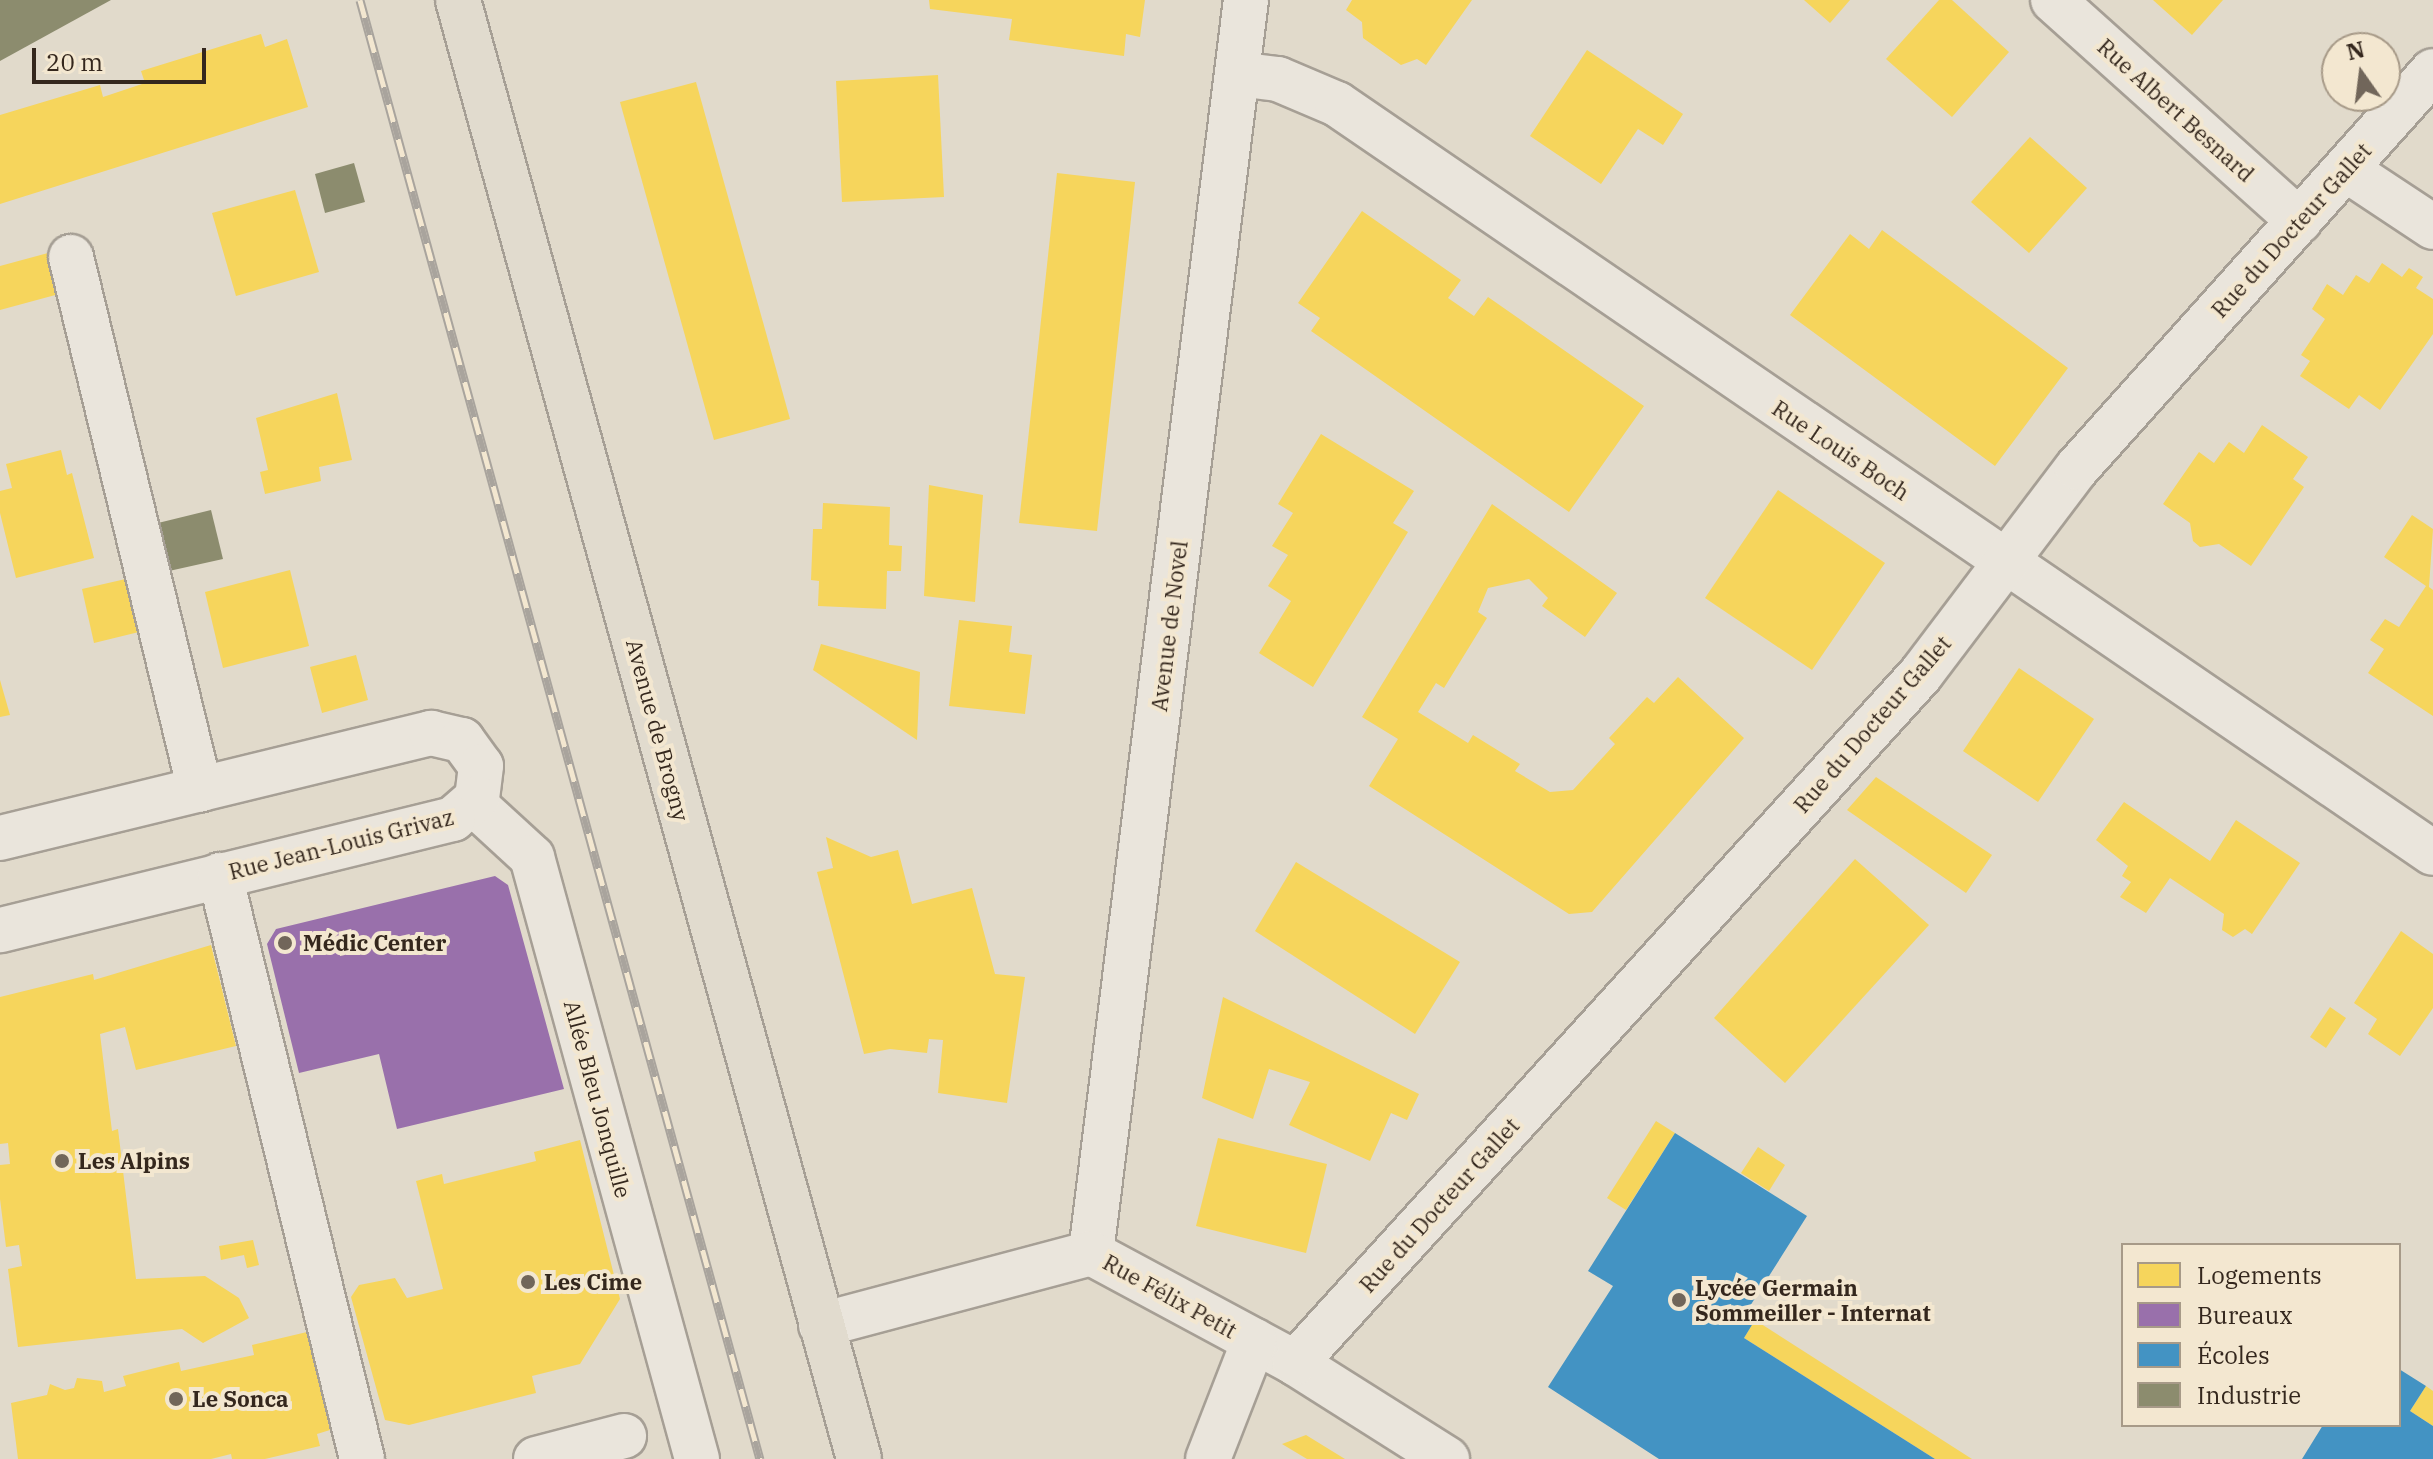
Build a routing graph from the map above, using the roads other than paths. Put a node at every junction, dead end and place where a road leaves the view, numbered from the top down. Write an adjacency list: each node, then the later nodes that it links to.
1 (458, 0): 18 (main road, Avenue de Brogny)
2 (1246, 0): 5 (street, Avenue de Novel)
3 (2053, 0): 7 (street, Rue Albert Besnard)
4 (2433, 71): 6 (street, Rue du Docteur Gallet)
5 (1237, 74): 10 (street, Rue Louis Boch); 17 (street, Avenue de Novel)
6 (2347, 170): 7 (street, Rue du Docteur Gallet); 8 (street)
7 (2299, 221): 10 (street, Rue du Docteur Gallet)
8 (2433, 227)
9 (71, 257): 11 (street)
10 (2005, 563): 14 (street, Rue Louis Boch); 20 (street, Rue du Docteur Gallet)
11 (200, 790): 12 (street, Rue Jean-Louis Grivaz); 13 (street, Rue Jean-Louis Grivaz)
12 (473, 803): 15 (street, Rue Jean-Louis Grivaz); 22 (street, Allée Bleu Jonquille)
13 (0, 838)
14 (2433, 853)
15 (220, 875): 16 (street, Rue Jean-Louis Grivaz); 23 (street)
16 (0, 930)
17 (1091, 1253): 18 (street, Rue Félix Petit); 19 (street, Rue Félix Petit)
18 (821, 1325): 25 (main road, Avenue de Brogny)
19 (1254, 1341): 20 (street, Rue Félix Petit); 26 (street)
20 (1295, 1363): 27 (street, Rue Félix Petit)
21 (624, 1436): 24 (street)
22 (691, 1439)
23 (362, 1459)
24 (536, 1459)
25 (859, 1459)
26 (1208, 1459)
27 (1447, 1459)

